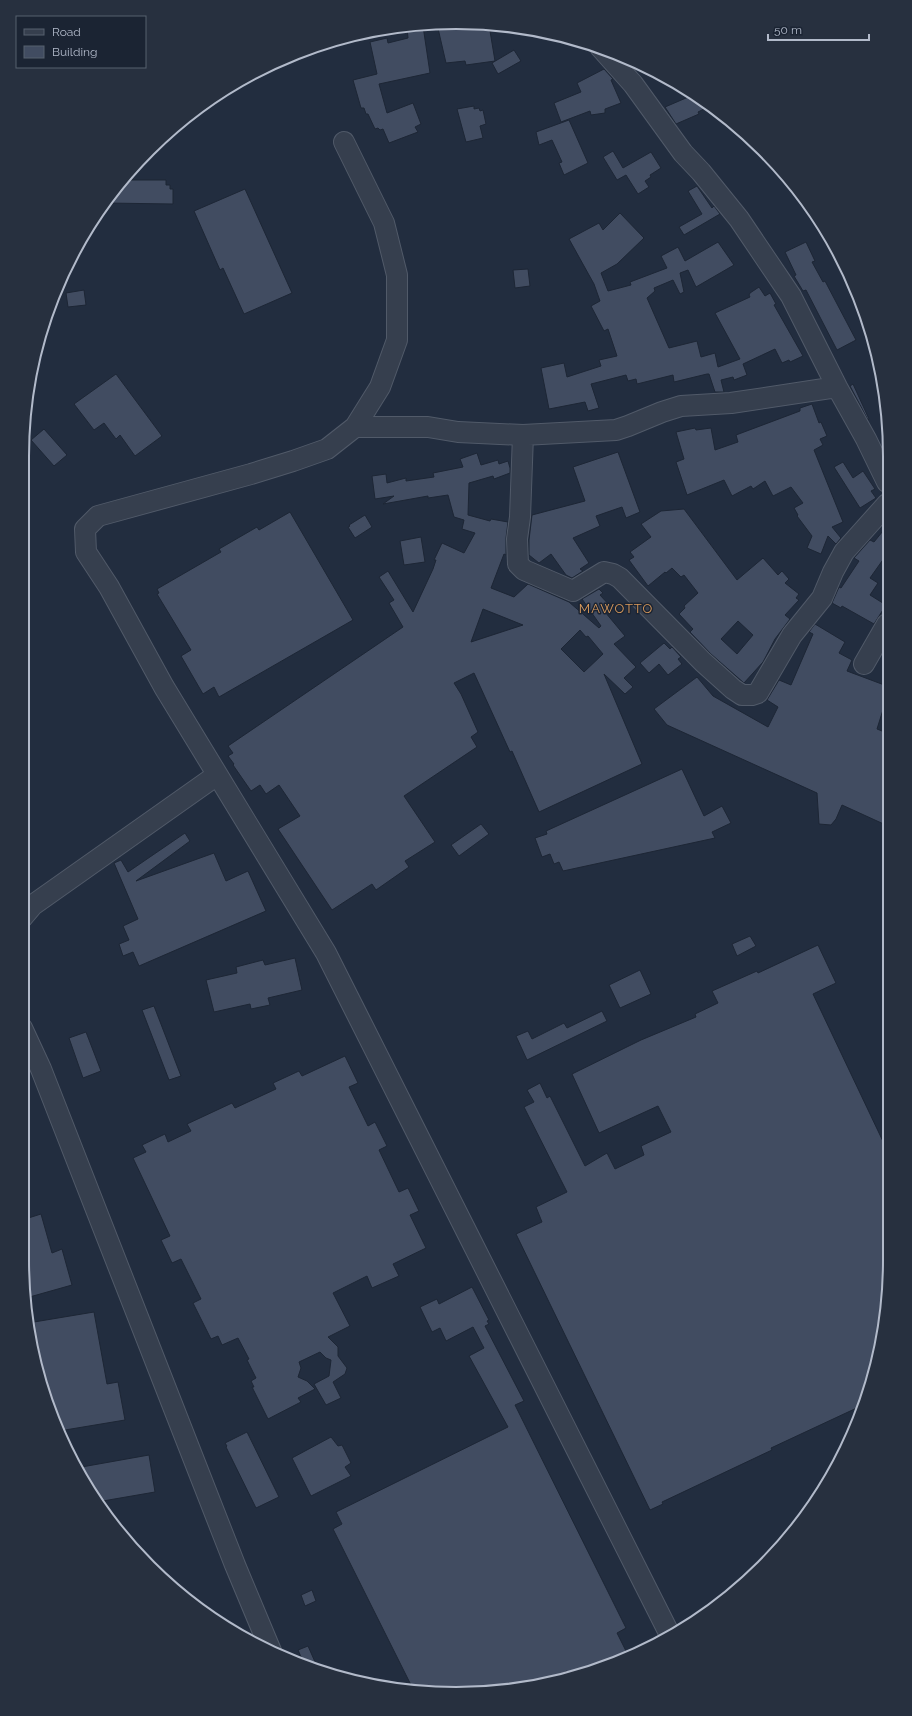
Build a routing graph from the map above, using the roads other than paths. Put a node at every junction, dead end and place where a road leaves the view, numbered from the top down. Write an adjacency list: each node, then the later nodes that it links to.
1 (612, 59): 3 (street)
2 (344, 142): 4 (street)
3 (837, 387): 5 (street); 6 (street)
4 (356, 427): 5 (street); 10 (street)
5 (523, 435): 7 (street)
6 (883, 474)
7 (883, 508)
8 (883, 631): 9 (street)
9 (864, 664)
10 (217, 775): 11 (street); 13 (street)
11 (29, 910)
12 (29, 1043): 14 (street)
13 (668, 1631)
14 (268, 1643)

